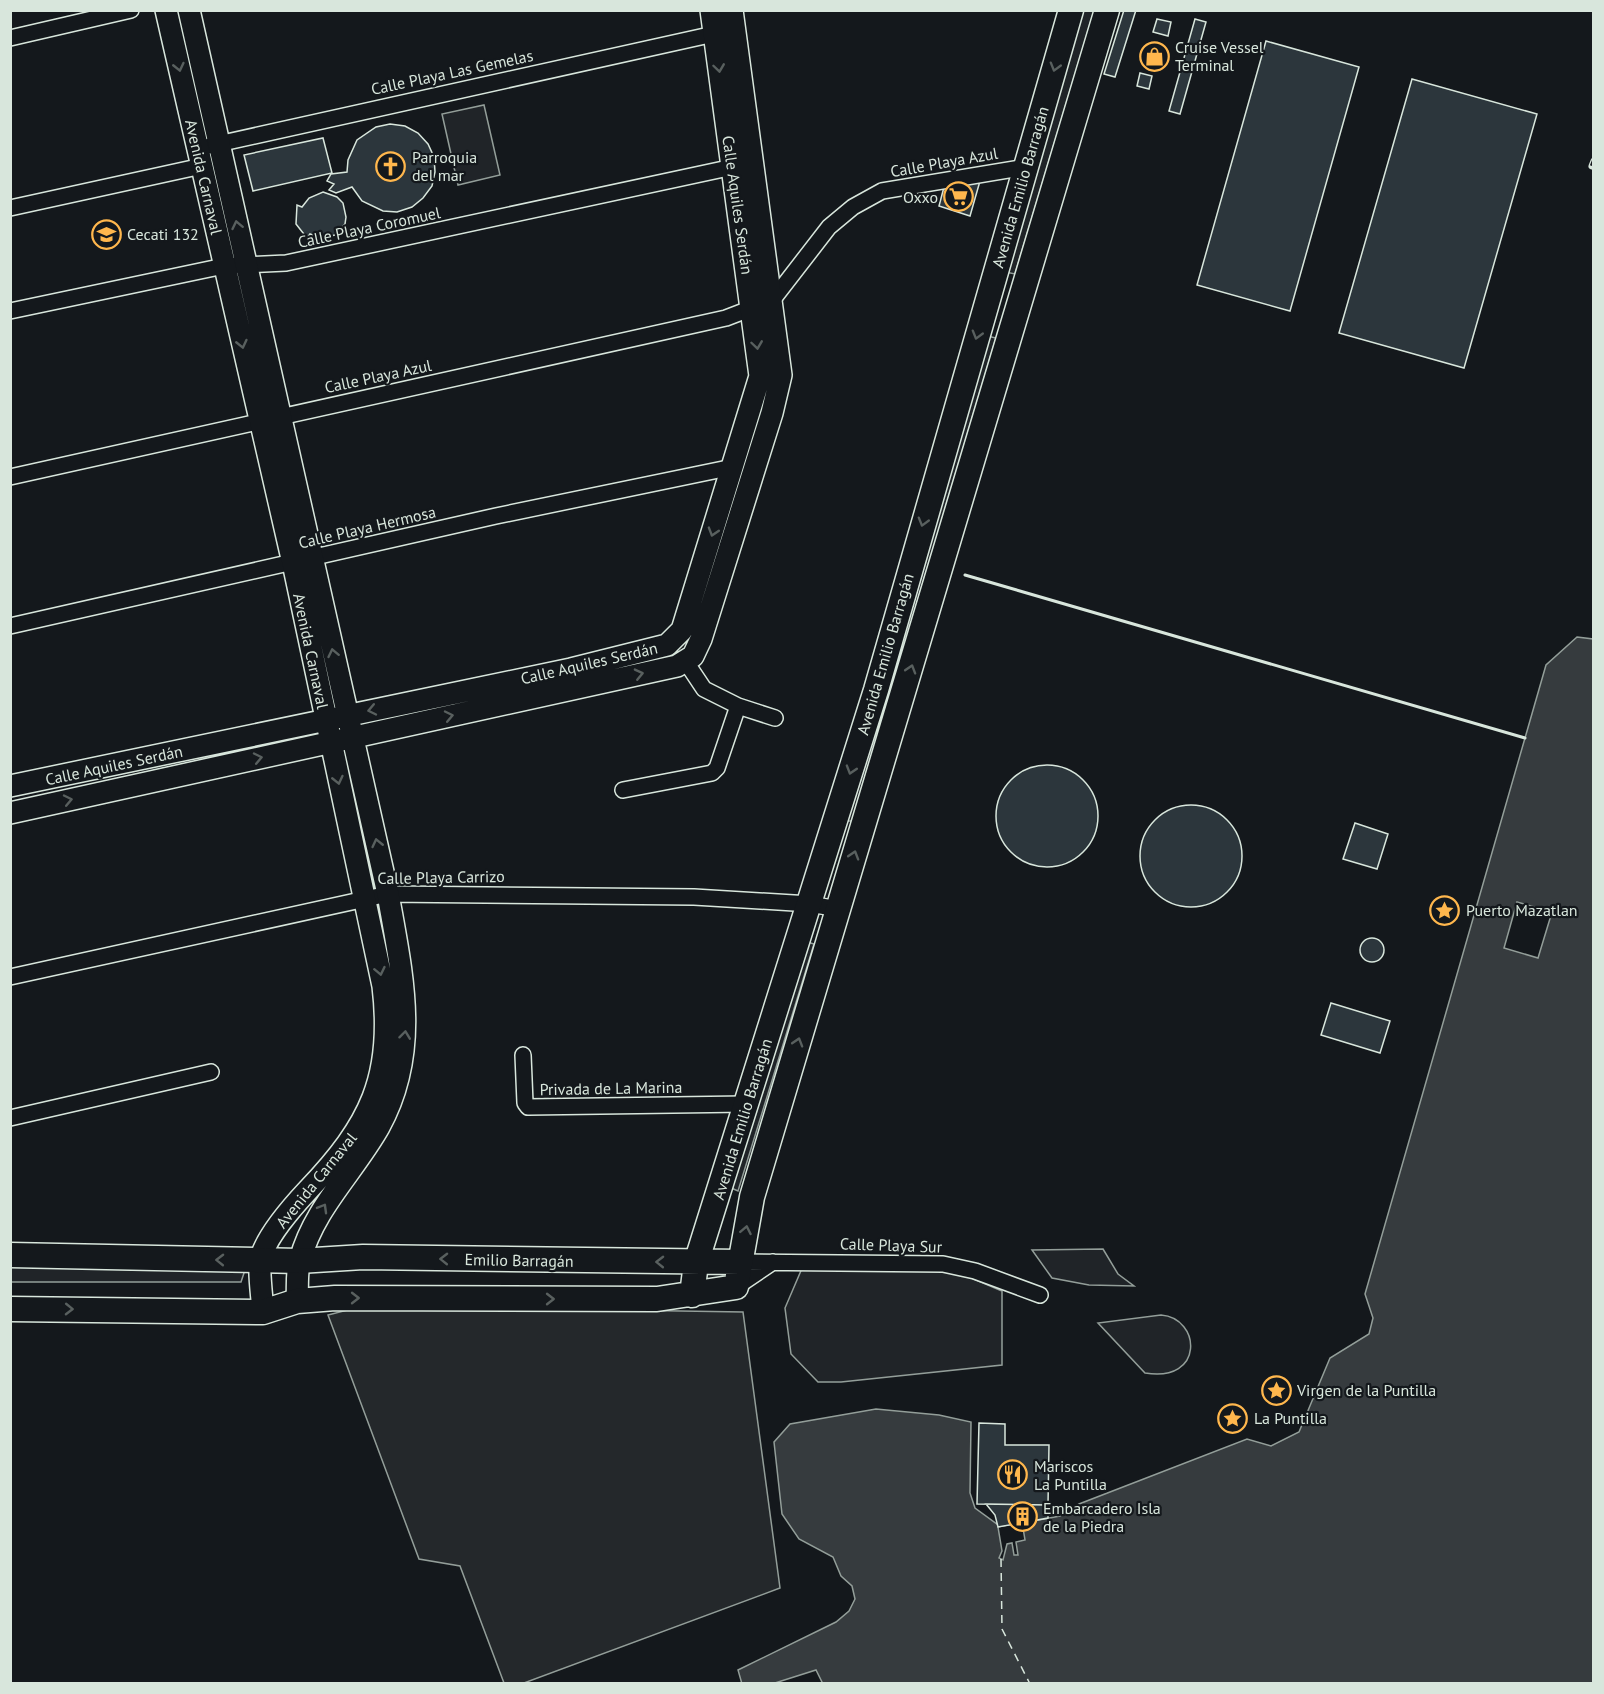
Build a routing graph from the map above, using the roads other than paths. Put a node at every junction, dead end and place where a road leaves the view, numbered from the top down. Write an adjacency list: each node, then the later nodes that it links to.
1 (130, 10): 9 (street)
2 (166, 10): 12 (street, Avenida Carnaval, one-way to 12)
3 (189, 10): 11 (street, Avenida Carnaval)
4 (711, 10): 8 (street, Calle Aquiles Serdán)
5 (1071, 10): 14 (main road, Avenida Emilio Barragán, one-way to 14)
6 (1107, 10): 20 (main road, Avenida Emilio Barragán)
7 (737, 11): 10 (street, Calle Aquiles Serdán)
8 (714, 34): 10 (street, Calle Aquiles Serdán, one-way to 10); 11 (street, Calle Playa Las Gemelas)
9 (10, 38)
10 (733, 94): 13 (street, Calle Aquiles Serdán); 19 (street, Calle Aquiles Serdán)
11 (219, 144): 12 (street, Calle Playa Las Gemelas); 16 (street, Avenida Carnaval, one-way to 11)
12 (200, 157): 15 (street, Calle Playa Las Gemelas); 17 (street, Avenida Carnaval)
13 (733, 167): 16 (street, Calle Playa Coromuel); 19 (street, Calle Aquiles Serdán)
14 (1026, 167): 18 (main road, Avenida Emilio Barragán); 19 (street, Calle Playa Azul)
15 (10, 208)
16 (246, 264): 17 (street, Calle Playa Coromuel); 23 (street, Avenida Carnaval)
17 (224, 266): 21 (street, Calle Playa Coromuel); 24 (street, Avenida Carnaval, one-way to 24)
18 (986, 301): 20 (main road); 42 (main road, Avenida Emilio Barragán, one-way to 42)
19 (761, 305): 22 (street, Calle Aquiles Serdán); 23 (street, Calle Playa Azul)
20 (1019, 310): 43 (main road, Avenida Emilio Barragán, one-way to 20)
21 (10, 311)
22 (762, 410): 25 (street, Calle Aquiles Serdán); 30 (street, Calle Aquiles Serdán)
23 (282, 416): 24 (street, Calle Playa Azul); 27 (street, Avenida Carnaval)
24 (259, 422): 26 (street, Calle Playa Azul); 28 (street, Avenida Carnaval)
25 (733, 467): 27 (street, Calle Playa Hermosa); 32 (street, Calle Aquiles Serdán, one-way to 32)
26 (10, 477)
27 (314, 558): 28 (street, Calle Playa Hermosa); 32 (street, Avenida Carnaval, one-way to 27)
28 (293, 563): 29 (street, Calle Playa Hermosa); 34 (street, Avenida Carnaval)
29 (10, 626)
30 (686, 662): 31 (street); 35 (street, Calle Aquiles Serdán, one-way to 30)
31 (738, 706): 33 (street); 38 (street)
32 (347, 716): 34 (street, Calle Aquiles Serdán); 35 (street, Avenida Carnaval)
33 (775, 718)
34 (325, 720): 36 (street, Avenida Carnaval); 37 (street, Calle Aquiles Serdán)
35 (352, 737): 36 (street, Calle Aquiles Serdán); 40 (street, Avenida Carnaval, one-way to 35)
36 (330, 742): 39 (street, Calle Aquiles Serdán, one-way to 36); 41 (street, Avenida Carnaval, one-way to 41)
37 (10, 786)
38 (623, 790)
39 (10, 813)
40 (388, 894): 41 (street, Calle Playa Carrizo); 42 (street, Calle Playa Carrizo); 51 (street, Avenida Carnaval, one-way to 40)
41 (364, 897): 44 (street, Calle Playa Carrizo); 50 (street, Avenida Carnaval, one-way to 50)
42 (810, 904): 43 (street, Calle Playa Carrizo); 47 (main road, Avenida Emilio Barragán)
43 (838, 909): 52 (main road, Avenida Emilio Barragán, one-way to 43)
44 (10, 977)
45 (523, 1055): 47 (street, Privada de La Marina)
46 (211, 1072): 48 (street)
47 (746, 1104): 54 (main road, Avenida Emilio Barragán)
48 (10, 1118)
49 (10, 1254): 50 (main road, Emilio Barragán, one-way to 49)
50 (260, 1261): 51 (main road, Emilio Barragán); 60 (street)
51 (299, 1261): 54 (main road, Emilio Barragán, one-way to 51); 58 (street)
52 (740, 1262): 53 (street, Calle Playa Sur); 54 (main road, Emilio Barragán); 55 (main road, Avenida Emilio Barragán)
53 (772, 1262): 55 (street); 56 (street, Calle Playa Sur)
54 (696, 1263): 57 (main road, Avenida Emilio Barragán)
55 (736, 1287): 57 (main road)
56 (1040, 1294)
57 (692, 1295): 58 (main road, one-way to 57)
58 (297, 1301): 60 (main road)
59 (10, 1309): 60 (main road, one-way to 60)
60 (263, 1312)

